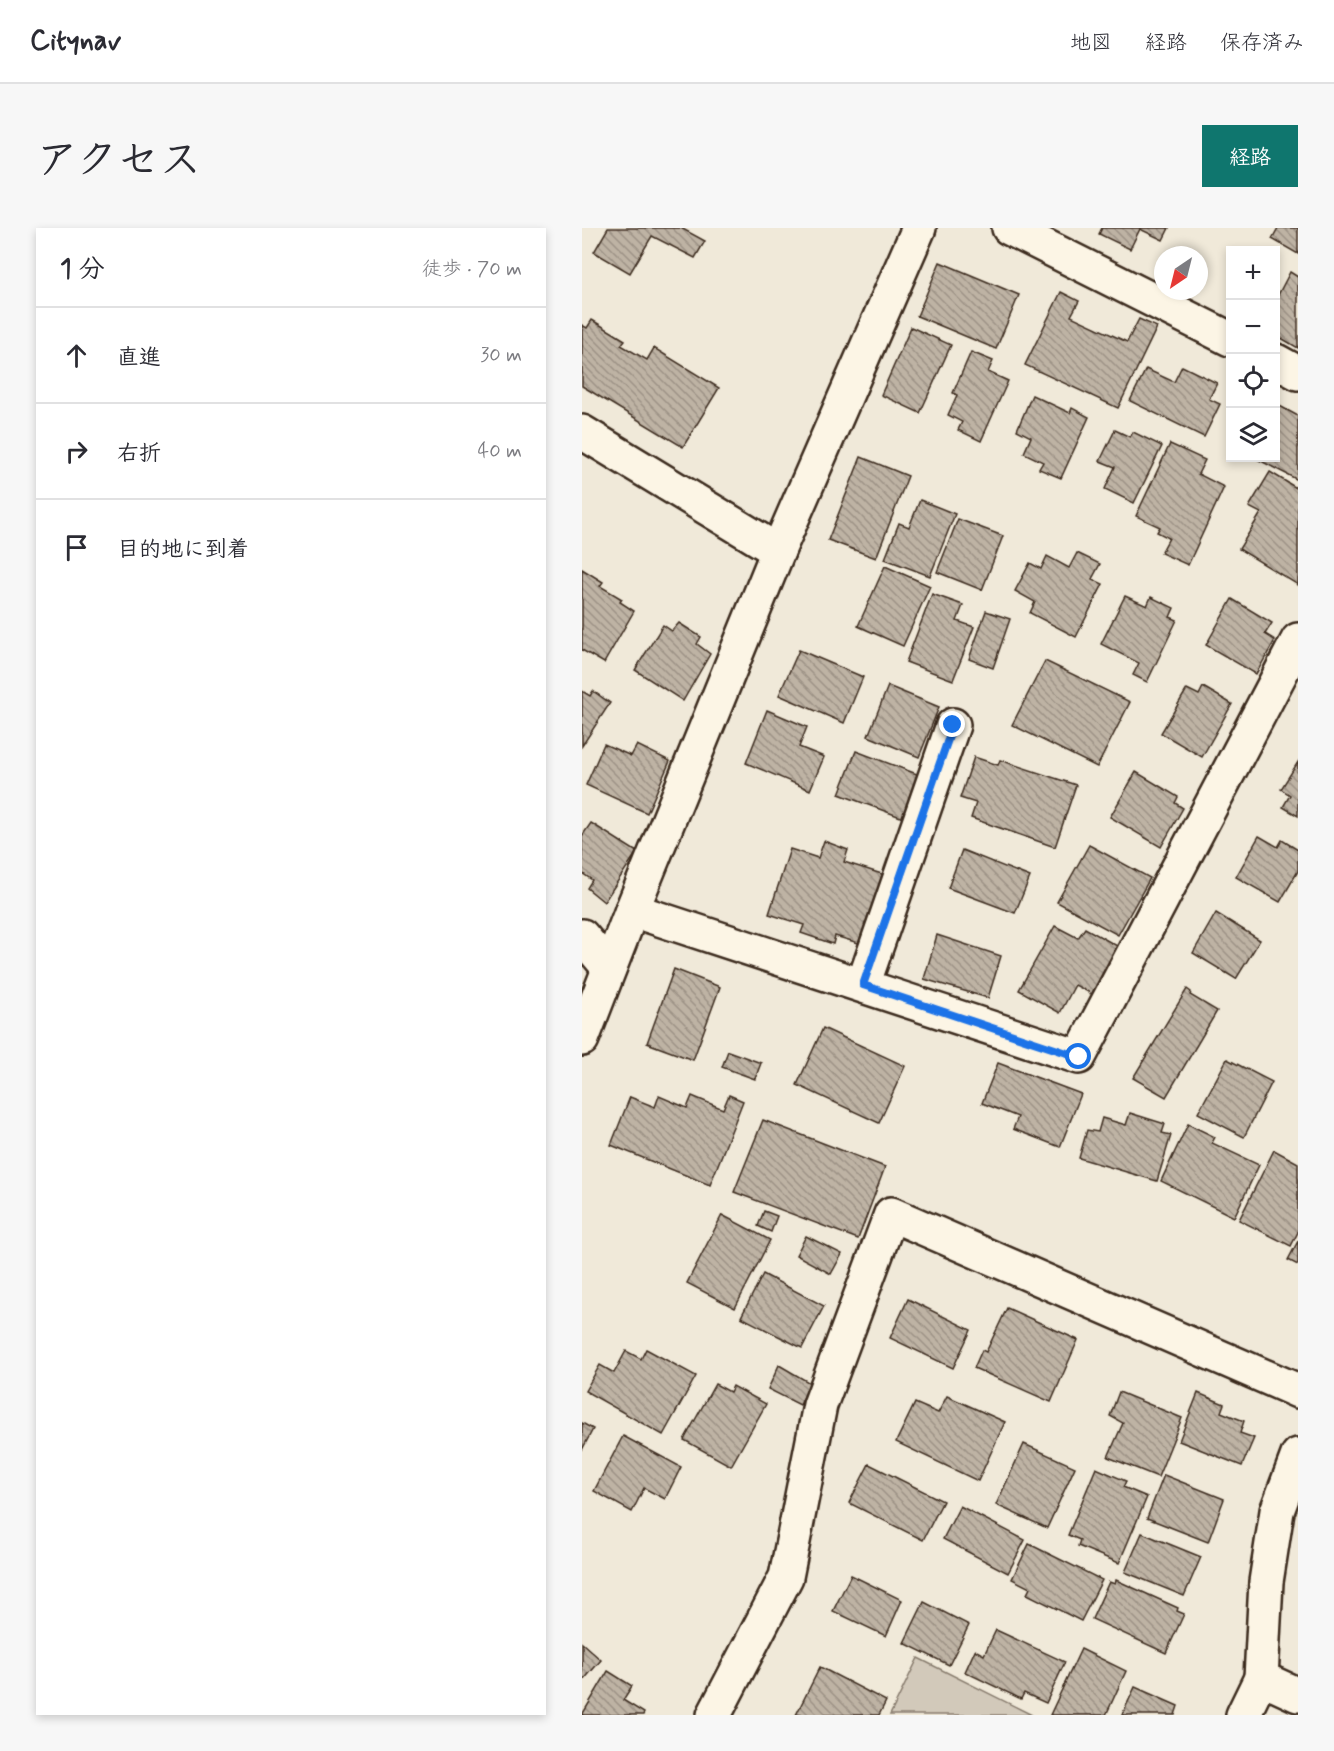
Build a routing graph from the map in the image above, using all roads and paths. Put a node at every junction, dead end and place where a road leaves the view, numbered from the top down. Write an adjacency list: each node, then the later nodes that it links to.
1 (919, 228): 7 (street)
2 (1009, 228): 3 (street)
3 (1226, 337)
4 (1280, 364): 5 (street)
5 (1298, 373)
6 (582, 432): 7 (street)
7 (778, 551): 10 (street)
8 (1298, 640): 13 (street)
9 (953, 725): 13 (street)
10 (632, 910): 12 (street); 13 (street)
11 (582, 936): 12 (street)
12 (609, 968): 14 (street)
13 (863, 985)
14 (582, 1038)
15 (1298, 1391): 19 (street)
16 (1296, 1465): 17 (street)
17 (1261, 1678): 18 (street); 20 (street)
18 (1298, 1695)
19 (714, 1715)
20 (1243, 1715)

